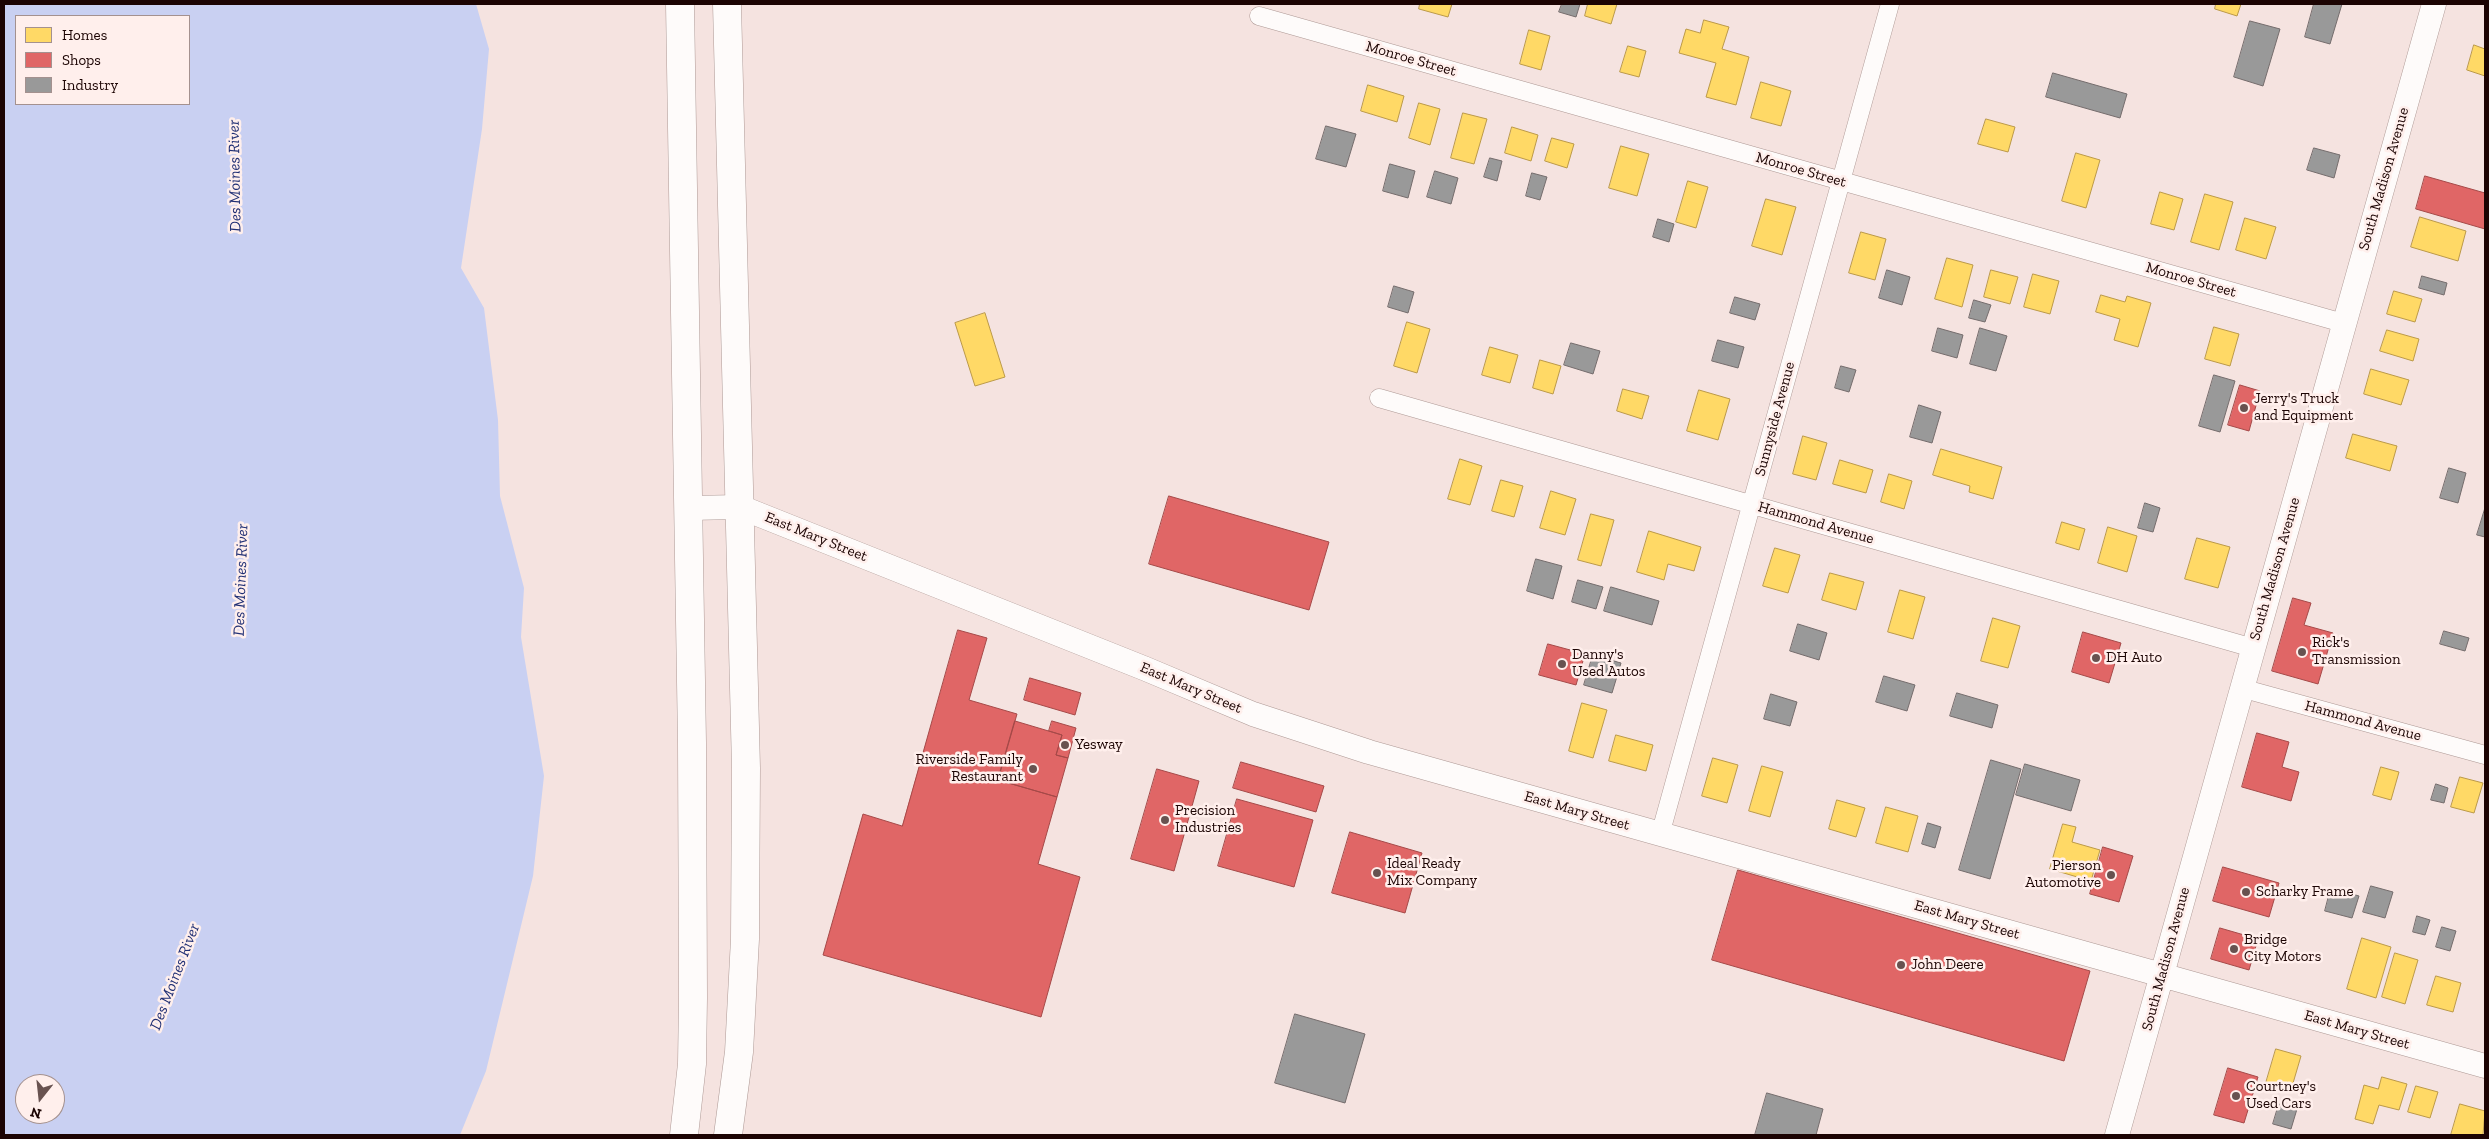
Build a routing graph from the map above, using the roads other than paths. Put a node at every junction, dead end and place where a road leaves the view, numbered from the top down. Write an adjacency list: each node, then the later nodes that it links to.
1 (680, 4): 11 (highway)
2 (727, 4): 10 (highway)
3 (1890, 4): 6 (street, Sunnyside Avenue)
4 (2434, 4): 7 (main road, South Madison Avenue)
5 (1259, 16): 6 (street, Monroe Street)
6 (1841, 181): 7 (street, Monroe Street); 9 (street, Sunnyside Avenue)
7 (2343, 324): 12 (main road, South Madison Avenue)
8 (1379, 398): 9 (street, Hammond Avenue)
9 (1752, 505): 12 (street, Hammond Avenue); 15 (street, Sunnyside Avenue)
10 (740, 507): 11 (main road, East Mary Street); 15 (main road, East Mary Street); 19 (highway)
11 (688, 508): 18 (highway)
12 (2253, 648): 13 (main road, South Madison Avenue)
13 (2241, 688): 14 (street, Hammond Avenue); 16 (main road, South Madison Avenue)
14 (2485, 755)
15 (1660, 835): 16 (main road, East Mary Street)
16 (2162, 974): 17 (main road, East Mary Street); 20 (main road, South Madison Avenue)
17 (2485, 1066)
18 (684, 1135)
19 (728, 1135)
20 (2117, 1135)

